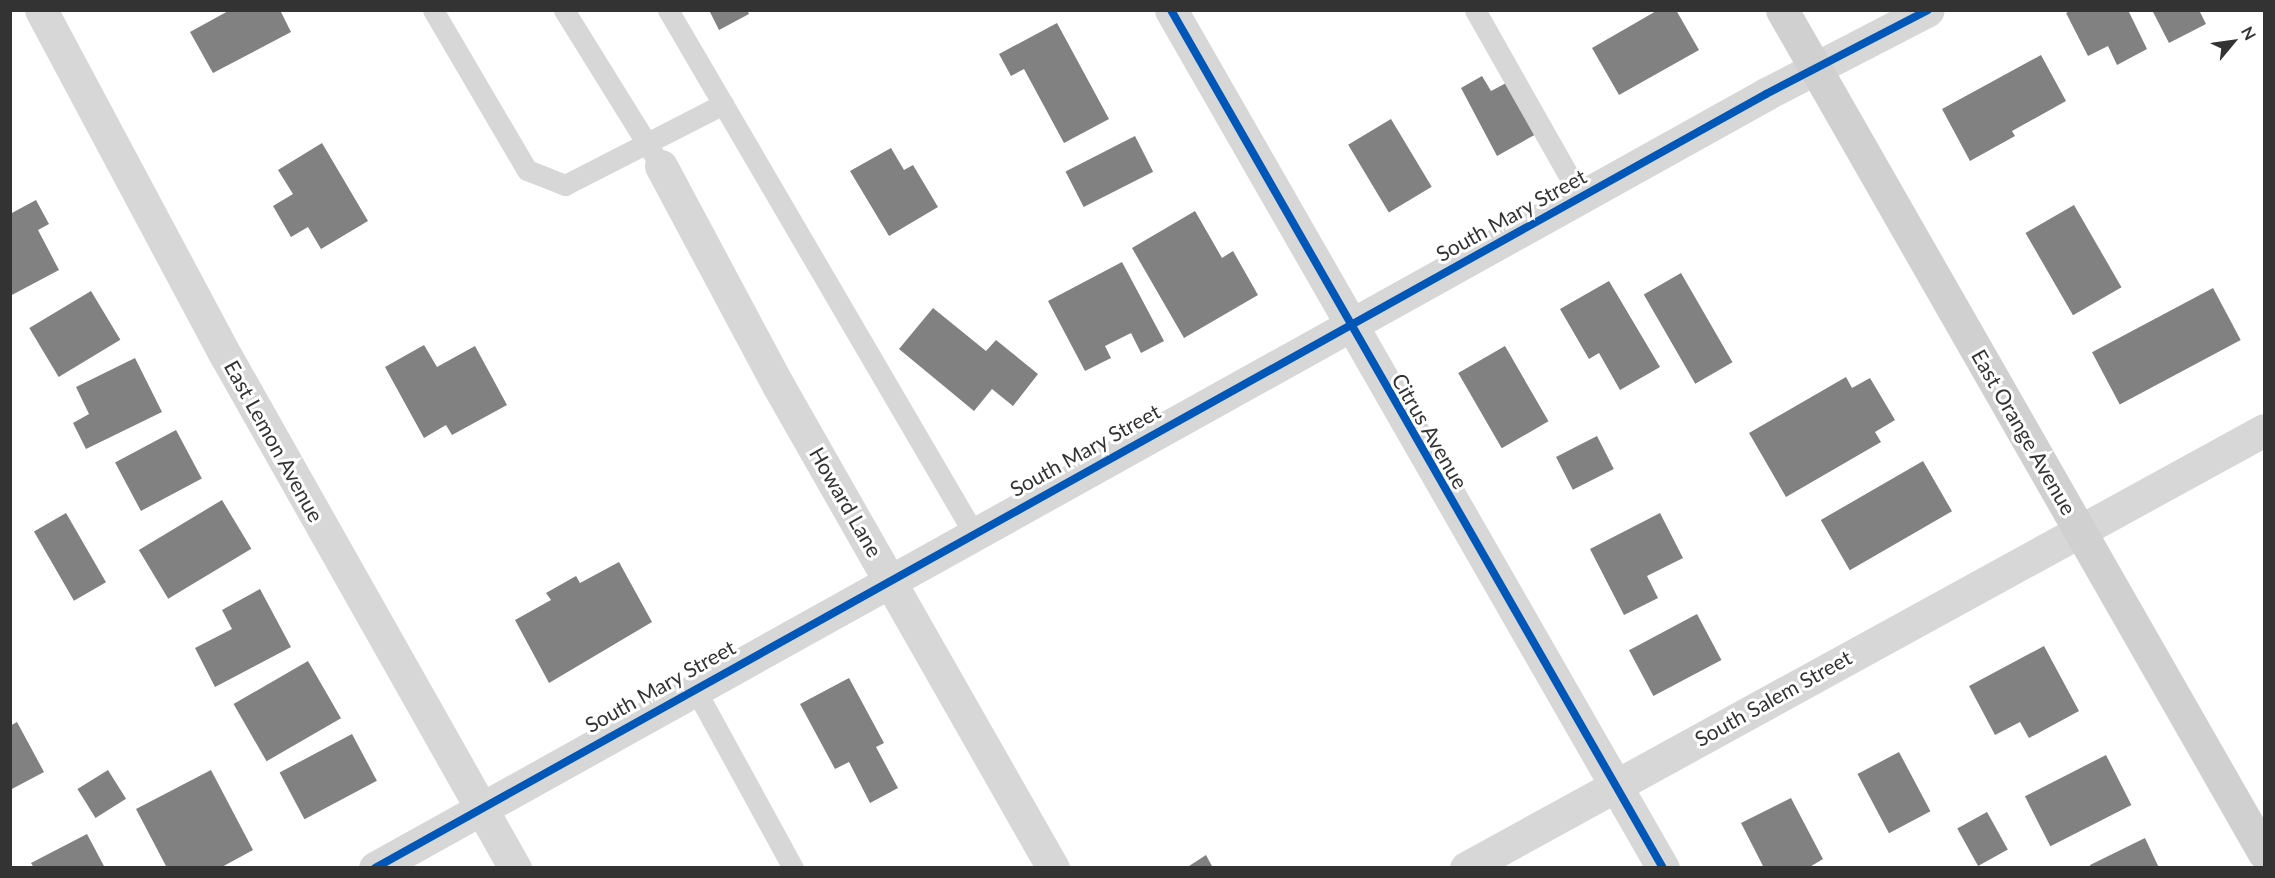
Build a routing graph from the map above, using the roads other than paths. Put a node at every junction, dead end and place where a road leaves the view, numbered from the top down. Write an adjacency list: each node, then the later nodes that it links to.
1 (41, 10): 20 (street, East Lemon Avenue)
2 (433, 10): 11 (lane)
3 (564, 10): 11 (lane)
4 (668, 10): 10 (lane)
5 (1171, 10): 13 (street, Citrus Avenue)
6 (1475, 10): 12 (lane)
7 (1782, 10): 9 (main road, East Orange Avenue)
8 (1928, 10): 9 (street, South Mary Street)
9 (1815, 69): 12 (street, South Mary Street); 15 (main road, East Orange Avenue)
10 (723, 104): 11 (lane); 16 (lane)
11 (654, 155): 17 (street, Howard Lane)
12 (1581, 197): 13 (street, South Mary Street)
13 (1348, 325): 16 (street, South Mary Street); 19 (street, Citrus Avenue)
14 (2265, 430): 15 (street, South Salem Street)
15 (2080, 530): 19 (street, South Salem Street); 21 (main road, East Orange Avenue)
16 (973, 532): 17 (street, South Mary Street)
17 (890, 578): 18 (street, South Mary Street); 25 (street, Howard Lane)
18 (694, 687): 20 (street, South Mary Street); 24 (lane)
19 (1616, 784): 26 (street, South Salem Street); 27 (street, Citrus Avenue)
20 (482, 808): 22 (street, South Mary Street); 23 (street, East Lemon Avenue)
21 (2265, 853)
22 (375, 867)
23 (515, 867)
24 (794, 867)
25 (1053, 867)
26 (1467, 867)
27 (1663, 867)

